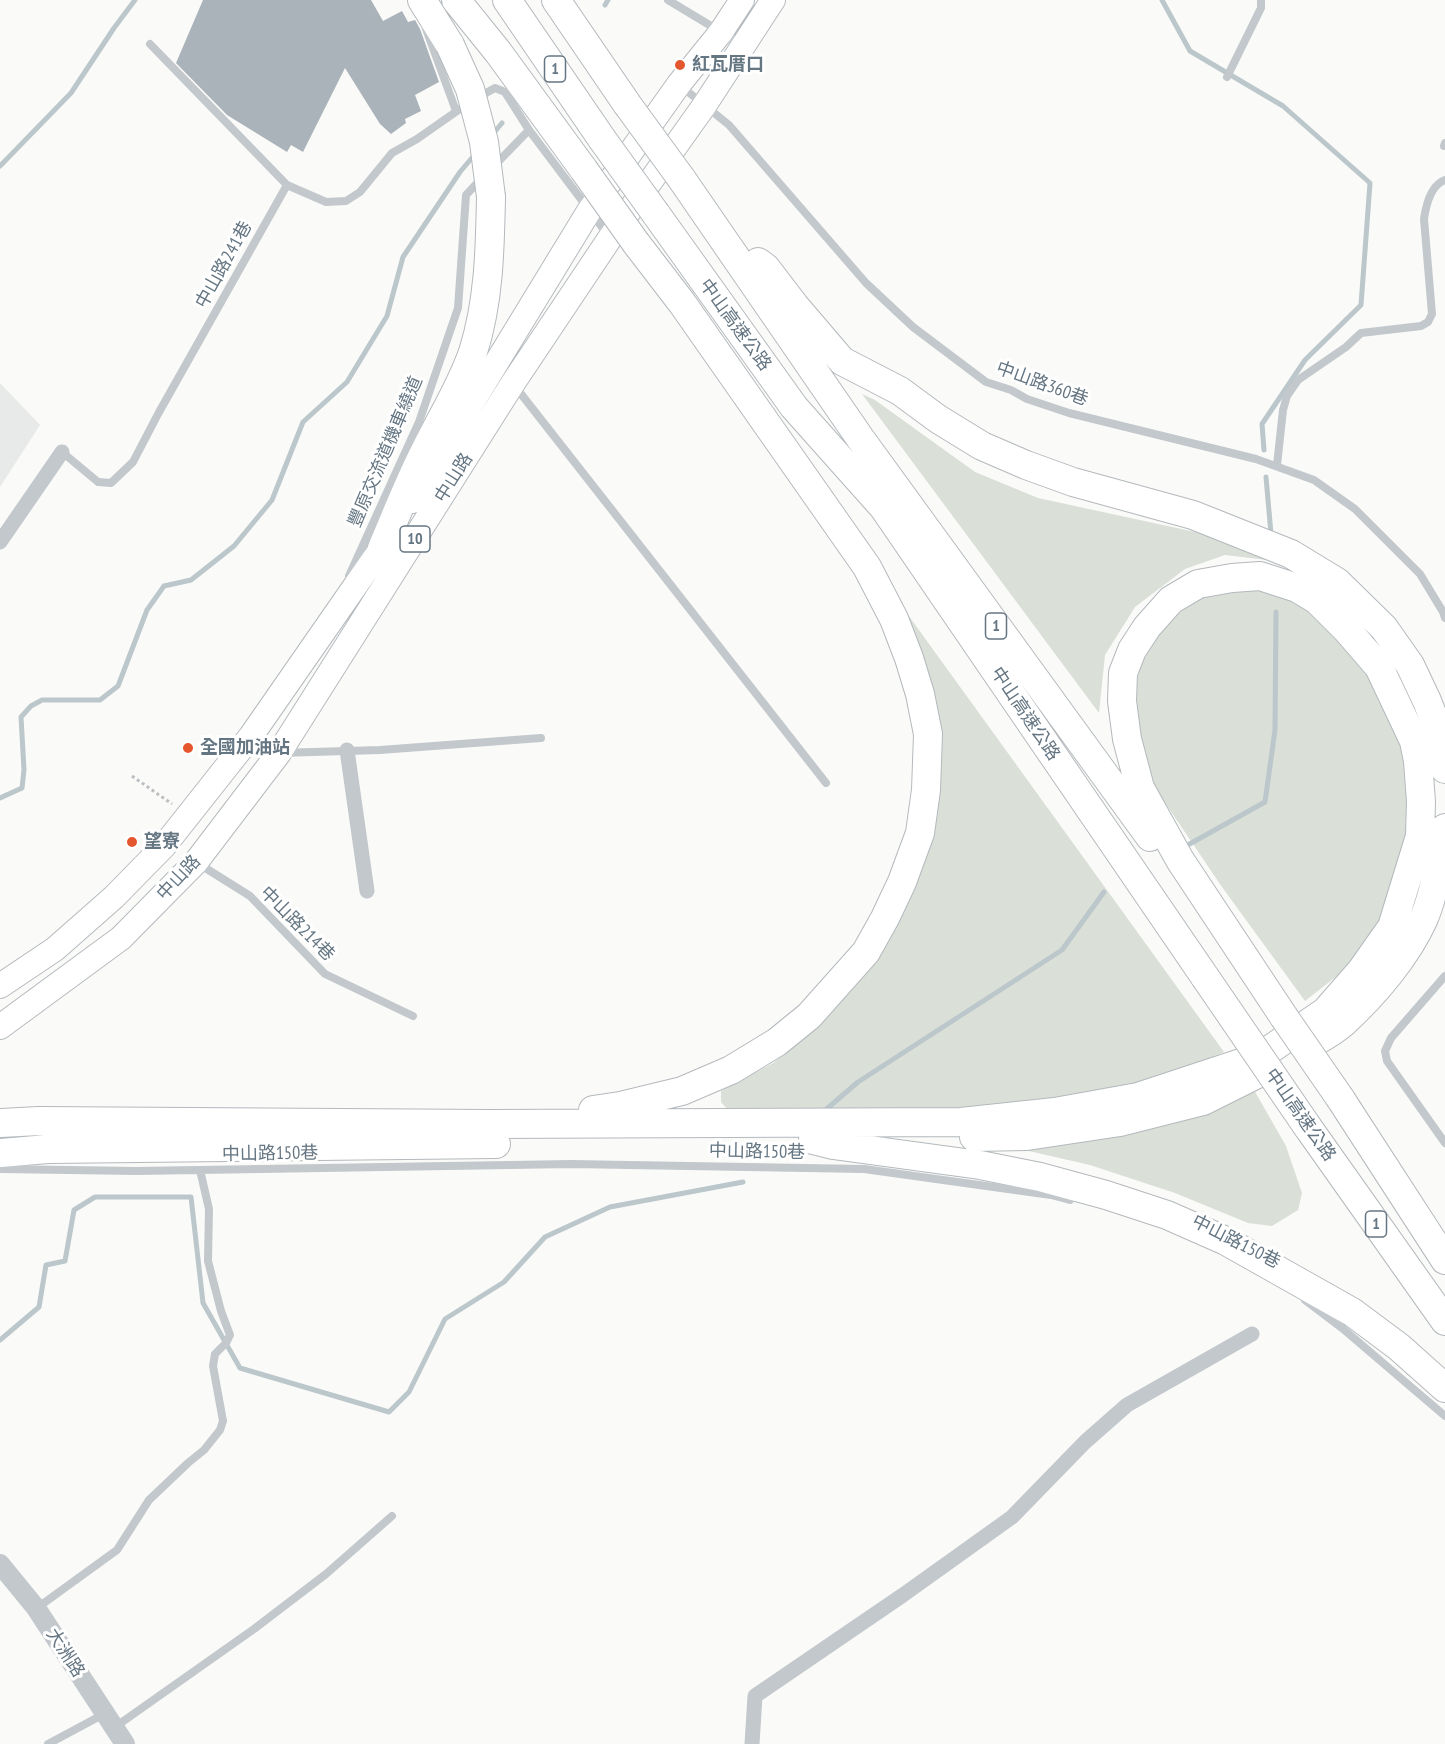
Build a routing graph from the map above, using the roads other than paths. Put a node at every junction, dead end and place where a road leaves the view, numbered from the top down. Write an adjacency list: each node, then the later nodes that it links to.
1 (456, 0): 21 (highway, bridge)
2 (507, 0): 59 (highway, 中山高速公路 / 1, bridge)
3 (556, 0): 20 (highway, 中山高速公路 / 1, bridge)
4 (668, 0): 9 (lane)
5 (742, 0): 9 (main road, 中山路 / 10)
6 (773, 0): 11 (main road, 中山路 / 10)
7 (1261, 0): 12 (lane)
8 (422, 12): 15 (lane); 26 (highway, bridge)
9 (721, 32): 11 (lane); 13 (main road, 中山路 / 10)
10 (150, 44): 18 (lane)
11 (743, 45): 14 (main road, 中山路 / 10)
12 (1227, 77)
13 (679, 84): 14 (lane, 中山路360巷); 19 (main road, 中山路 / 10)
14 (704, 106): 21 (main road, 中山路 / 10); 24 (lane, 中山路360巷)
15 (456, 111): 16 (lane); 18 (lane)
16 (529, 130): 19 (lane); 28 (lane, 豐原交流道機車繞道)
17 (1445, 180): 24 (lane)
18 (286, 185): 23 (lane, 中山路241巷)
19 (589, 211): 21 (lane); 26 (main road, 中山路 / 10)
20 (716, 229): 33 (highway); 41 (highway, 中山高速公路 / 1)
21 (623, 241): 22 (main road, 中山路 / 10); 45 (highway)
22 (513, 383): 32 (main road, 中山路 / 10); 34 (lane)
23 (62, 452): 25 (street)
24 (1277, 465): 27 (lane, 中山路360巷)
25 (0, 543)
26 (382, 548): 28 (main road, 中山路 / 10)
27 (1445, 618)
28 (326, 628): 29 (main road, 中山路 / 10)
29 (251, 736): 32 (lane); 39 (main road, 中山路 / 10)
30 (541, 738): 31 (lane)
31 (347, 750): 32 (lane); 37 (street)
32 (279, 753): 36 (main road, 中山路 / 10)
33 (1445, 769)
34 (826, 783)
35 (1445, 828): 47 (highway)
36 (196, 862): 40 (lane, 中山路214巷); 42 (main road, 中山路 / 10)
37 (366, 891)
38 (1445, 976): 48 (lane)
39 (0, 986)
40 (413, 1016)
41 (1284, 1017): 45 (highway); 55 (highway, 中山高速公路 / 1, bridge)
42 (0, 1026)
43 (0, 1103): 46 (highway)
44 (0, 1123): 46 (highway)
45 (490, 1124): 46 (highway)
46 (47, 1139): 47 (highway); 49 (highway); 50 (lane, 中山路150巷); 51 (lane, 中山路150巷)
47 (813, 1140): 61 (highway)
48 (1445, 1143)
49 (0, 1153)
50 (0, 1169)
51 (200, 1170): 52 (lane, 中山路150巷); 65 (lane)
52 (1084, 1203)
53 (1139, 1216): 54 (lane, 中山路150巷)
54 (1190, 1235)
55 (1445, 1260)
56 (1250, 1265): 57 (lane, 中山路150巷)
57 (1279, 1281)
58 (1297, 1294): 62 (lane)
59 (1445, 1321)
60 (1252, 1334): 68 (street)
61 (1445, 1388)
62 (1445, 1416)
63 (392, 1516): 66 (lane)
64 (0, 1564): 65 (street, 大洲路)
65 (36, 1608): 66 (street, 大洲路)
66 (114, 1729): 67 (lane)
67 (48, 1744)
68 (752, 1744)

